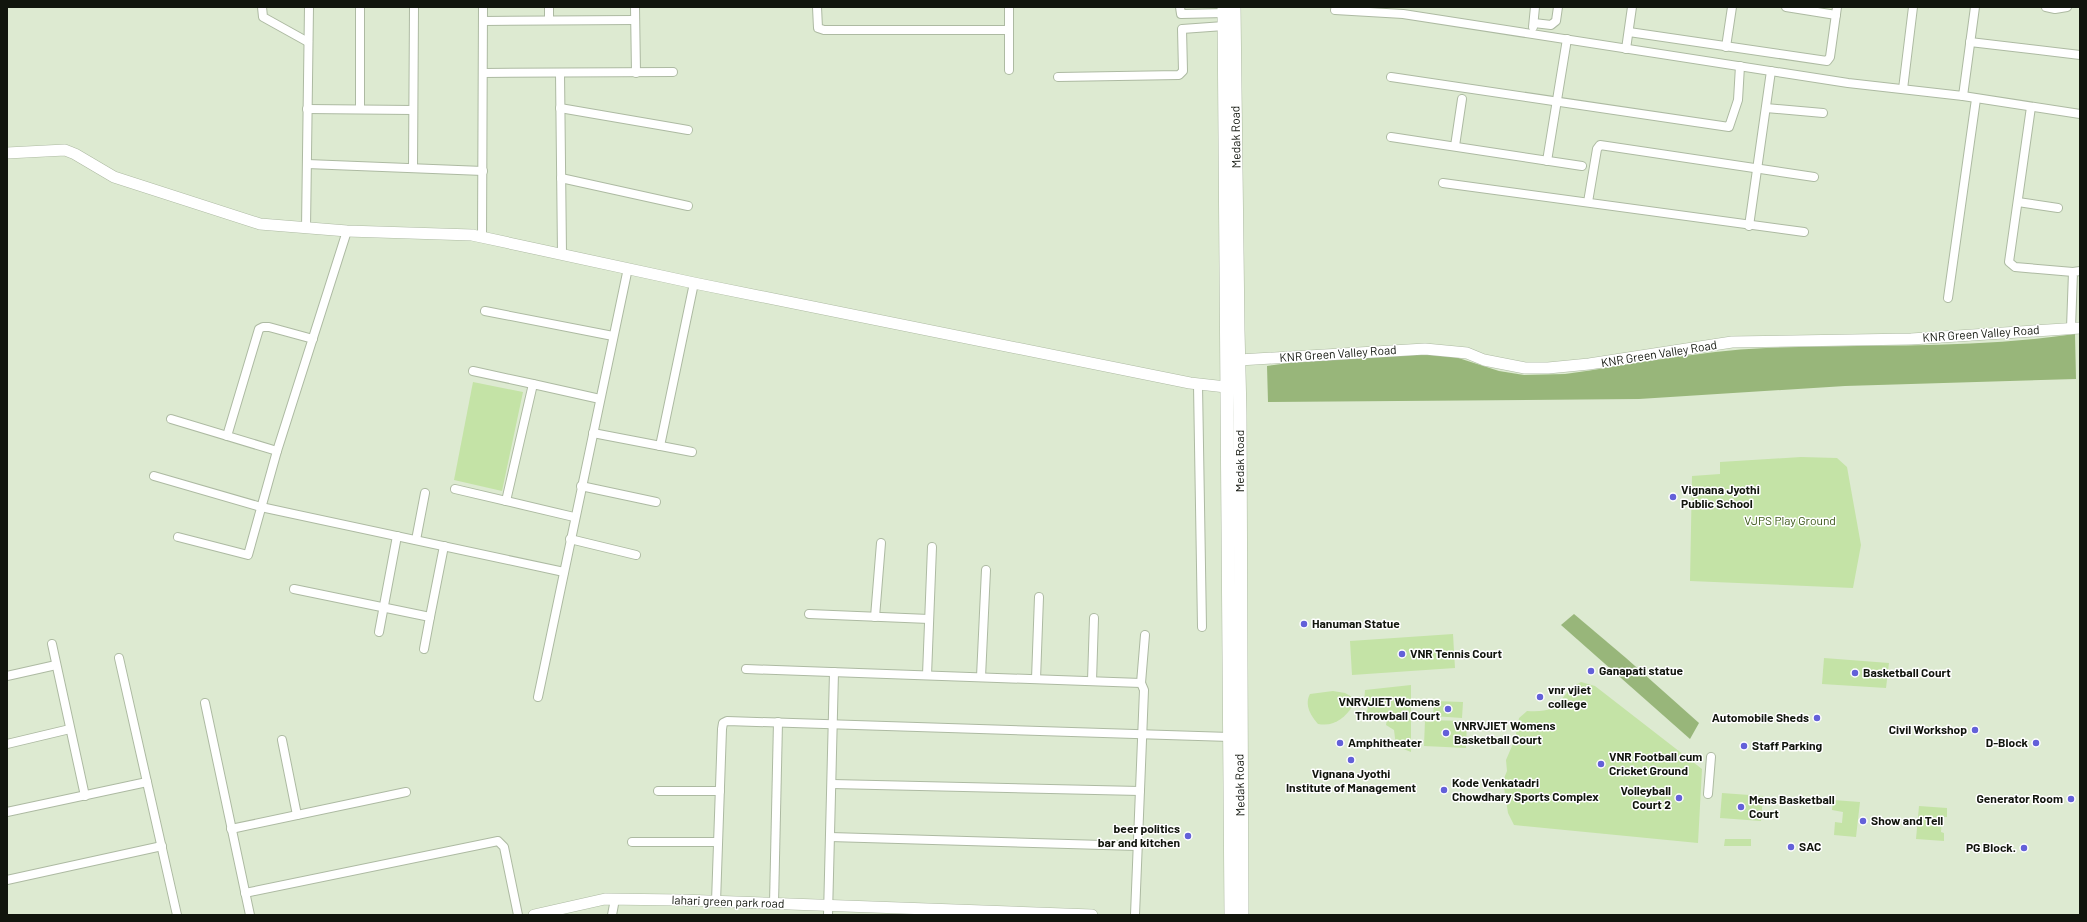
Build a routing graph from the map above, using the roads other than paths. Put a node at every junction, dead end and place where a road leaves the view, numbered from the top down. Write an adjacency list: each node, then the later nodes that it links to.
1 (262, 7): 32 (street)
2 (309, 7): 32 (street)
3 (360, 7): 55 (street)
4 (414, 7): 56 (street)
5 (483, 7): 25 (street)
6 (549, 7): 23 (street)
7 (635, 7): 24 (street)
8 (817, 7): 28 (street)
9 (1009, 7): 28 (street)
10 (1536, 7): 26 (street)
11 (1558, 7): 26 (street)
12 (1632, 7): 29 (street)
13 (1732, 7): 34 (street)
14 (1786, 7): 21 (street)
15 (1913, 7): 46 (street)
16 (1975, 7): 33 (street)
17 (2046, 7): 18 (street)
18 (2067, 7)
19 (1335, 10): 30 (street)
20 (1180, 11): 22 (street); 27 (street)
21 (1836, 11): 34 (street)
22 (1227, 13): 27 (street); 71 (main road, Medak Road); 71 (main road, Medak Road)
23 (549, 20): 24 (street); 25 (street)
24 (635, 20): 43 (street)
25 (483, 21): 41 (street)
26 (1534, 23): 30 (street)
27 (1182, 29): 44 (street)
28 (1009, 30): 38 (street)
29 (1629, 32): 34 (street); 35 (street)
30 (1532, 34): 31 (street)
31 (1567, 39): 35 (street); 50 (street)
32 (308, 42): 54 (street)
33 (1970, 42): 36 (street); 47 (street)
34 (1726, 47)
35 (1626, 49): 37 (street)
36 (2080, 55)
37 (1740, 66): 39 (street); 50 (street)
38 (1009, 70)
39 (1771, 71): 46 (street); 53 (street)
40 (673, 72): 43 (street)
41 (483, 73): 42 (street); 68 (street)
42 (560, 73): 43 (street); 52 (street)
43 (636, 73)
44 (1058, 77)
45 (1391, 77): 50 (street)
46 (1902, 89): 47 (street)
47 (1963, 96): 49 (street)
48 (1462, 99): 61 (street)
49 (1976, 99): 51 (street); 86 (street)
50 (1556, 102): 63 (street)
51 (2032, 107): 58 (street); 74 (street)
52 (560, 108): 59 (street); 70 (street)
53 (1766, 108): 57 (street); 67 (street)
54 (308, 109): 55 (street); 64 (street)
55 (360, 109): 56 (street)
56 (413, 110): 66 (street)
57 (1823, 113)
58 (2080, 114)
59 (688, 130)
60 (1391, 137): 61 (street)
61 (1455, 146): 63 (street)
62 (7, 153): 78 (street)
63 (1547, 160): 65 (street)
64 (307, 164): 66 (street); 78 (street)
65 (1582, 166)
66 (413, 168): 68 (street)
67 (1758, 168): 69 (street); 73 (street); 77 (street)
68 (483, 171): 81 (street)
69 (1814, 176)
70 (561, 178): 75 (street); 82 (street)
71 (1231, 183): 92 (main road, Medak Road); 96 (main road, Medak Road)
72 (1443, 183): 73 (street)
73 (1588, 202): 77 (street)
74 (2018, 202): 76 (street); 84 (street)
75 (688, 206)
76 (2058, 208)
77 (1749, 226): 80 (street)
78 (306, 228): 79 (street)
79 (347, 231): 81 (street); 91 (street)
80 (1804, 232)
81 (482, 237): 82 (street)
82 (562, 254): 83 (street)
83 (628, 268): 85 (street); 90 (street)
84 (2076, 271): 88 (street)
85 (694, 283): 95 (street); 101 (street)
86 (1948, 298)
87 (485, 310): 90 (street)
88 (2076, 316): 89 (street)
89 (2076, 328): 92 (street, KNR Green Valley Road)
90 (613, 336): 97 (street)
91 (312, 340): 100 (street); 102 (street)
92 (1239, 360): 185 (main road, Medak Road)
93 (473, 371): 94 (street)
94 (533, 384): 97 (street); 108 (street)
95 (1198, 384): 96 (street); 130 (street)
96 (1226, 387): 151 (main road, Medak Road)
97 (600, 399): 99 (street)
98 (171, 419): 100 (street)
99 (593, 433): 101 (street); 105 (street)
100 (227, 436): 102 (street)
101 (660, 446): 103 (street)
102 (277, 451): 110 (street)
103 (692, 452)
104 (154, 476): 110 (street)
105 (581, 486): 109 (street); 111 (street)
106 (455, 489): 108 (street)
107 (426, 493): 114 (street)
108 (506, 501): 111 (street)
109 (656, 502)
110 (261, 507): 112 (street); 113 (street)
111 (574, 517): 115 (street)
112 (397, 536): 114 (street); 124 (street)
113 (178, 537)
114 (416, 540): 117 (street)
115 (570, 540): 119 (street); 121 (street)
116 (881, 543): 127 (street)
117 (444, 546): 121 (street); 126 (street)
118 (932, 547): 129 (street)
119 (636, 555)
120 (986, 570): 141 (street)
121 (564, 572): 145 (street)
122 (294, 590): 124 (street)
123 (1039, 596): 142 (street)
124 (383, 608): 126 (street); 131 (street)
125 (809, 614): 127 (street)
126 (430, 617): 134 (street)
127 (875, 617): 129 (street)
128 (1094, 618): 143 (street)
129 (929, 619): 139 (street)
130 (1202, 627)
131 (379, 632)
132 (1145, 636): 144 (street)
133 (52, 644): 136 (street)
134 (424, 649)
135 (119, 658): 155 (street)
136 (56, 665): 140 (street); 149 (street)
137 (746, 669): 138 (street)
138 (834, 672): 139 (street); 148 (street)
139 (927, 675): 141 (street)
140 (7, 676)
141 (981, 677): 142 (street)
142 (1036, 679): 143 (street)
143 (1092, 681): 144 (street)
144 (1141, 683): 150 (street)
145 (538, 697)
146 (205, 703): 165 (street)
147 (778, 722): 148 (street); 158 (street); 175 (street)
148 (833, 724): 150 (street); 156 (street)
149 (70, 729): 153 (street); 162 (street)
150 (1142, 734): 151 (street); 159 (street)
151 (1230, 737): 184 (main road, Medak Road)
152 (282, 740): 164 (street)
153 (7, 744)
154 (1711, 757): 161 (street)
155 (147, 782): 162 (street); 169 (street)
156 (832, 784): 159 (street); 166 (street)
157 (658, 791): 158 (street)
158 (720, 791): 168 (street)
159 (1140, 791): 170 (street)
160 (406, 792): 164 (street)
161 (1708, 794)
162 (84, 796): 163 (street)
163 (7, 812)
164 (297, 816): 165 (street)
165 (231, 829): 172 (street)
166 (830, 837): 170 (street); 176 (street)
167 (632, 842): 168 (street)
168 (718, 842): 174 (street)
169 (162, 846): 171 (street); 177 (street)
170 (1138, 846): 183 (street)
171 (7, 880)
172 (245, 893): 178 (street); 179 (street)
173 (615, 899): 174 (street, lahari green park road); 180 (street, lahari green park road); 181 (street)
174 (716, 902): 175 (street, lahari green park road)
175 (774, 904): 176 (street, lahari green park road)
176 (828, 911): 182 (street, lahari green park road)
177 (177, 915)
178 (250, 915)
179 (518, 915)
180 (534, 915)
181 (612, 915)
182 (1092, 915)
183 (1135, 915)
184 (1232, 915)
185 (1242, 915)

